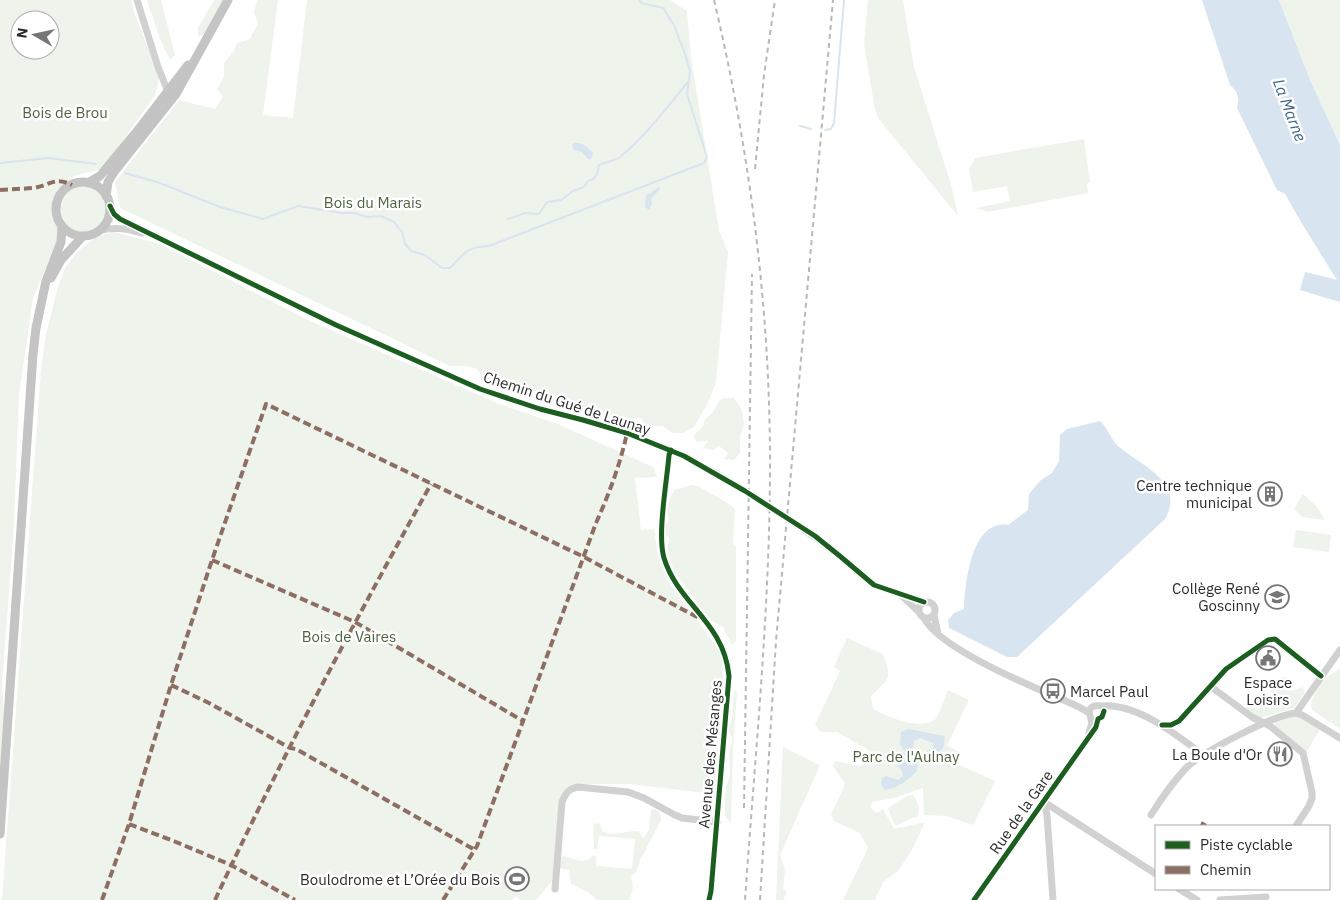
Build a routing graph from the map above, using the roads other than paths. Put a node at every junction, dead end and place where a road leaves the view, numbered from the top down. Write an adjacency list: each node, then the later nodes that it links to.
1 (137, 0): 4 (street)
2 (228, 0): 3 (main road)
3 (201, 49): 4 (main road); 5 (main road)
4 (168, 91): 5 (street); 6 (main road)
5 (146, 132): 7 (main road)
6 (88, 183): 7 (main road); 9 (main road)
7 (106, 196): 8 (main road)
8 (110, 206): 10 (main road); 12 (street, Chemin du Gué de Launay)
9 (62, 226): 11 (main road); 13 (main road)
10 (99, 231): 11 (main road); 12 (street, Chemin du Gué de Launay)
11 (83, 236): 13 (main road)
12 (154, 236): 14 (street, Chemin du Gué de Launay)
13 (41, 304): 36 (main road)
14 (671, 450): 15 (street, Chemin du Gué de Launay, bridge); 34 (street, Avenue des Mésanges)
15 (901, 595): 16 (street, Chemin du Gué de Launay); 17 (street, Chemin du Gué de Launay)
16 (924, 602): 17 (street); 18 (street)
17 (921, 615): 18 (street); 19 (street, Chemin du Gué de Launay)
18 (934, 615): 19 (street)
19 (938, 634): 25 (street, Chemin du Gué de Launay)
20 (1340, 650): 21 (street)
21 (1321, 676): 22 (street); 24 (street)
22 (1210, 686): 26 (street); 27 (street)
23 (1102, 709): 25 (street); 25 (street); 28 (street)
24 (1296, 712): 26 (street); 30 (street)
25 (1092, 714): 32 (street, Rue de la Gare)
26 (1263, 722): 31 (street); 35 (street)
27 (1176, 723): 28 (street); 29 (street)
28 (1162, 725): 29 (street)
29 (1177, 735): 31 (street)
30 (1340, 738)
31 (1203, 755): 33 (street)
32 (1044, 802): 37 (street); 42 (street, Rue de la Gare); 43 (street)
33 (1151, 815)
34 (718, 822): 38 (street); 41 (street, Avenue des Mésanges)
35 (1297, 825)
36 (0, 834)
37 (1155, 873)
38 (555, 888)
39 (1181, 890): 44 (street)
40 (1266, 895): 45 (street)
41 (709, 900)
42 (974, 900)
43 (1053, 900)
44 (1197, 900)
45 (1220, 900)

